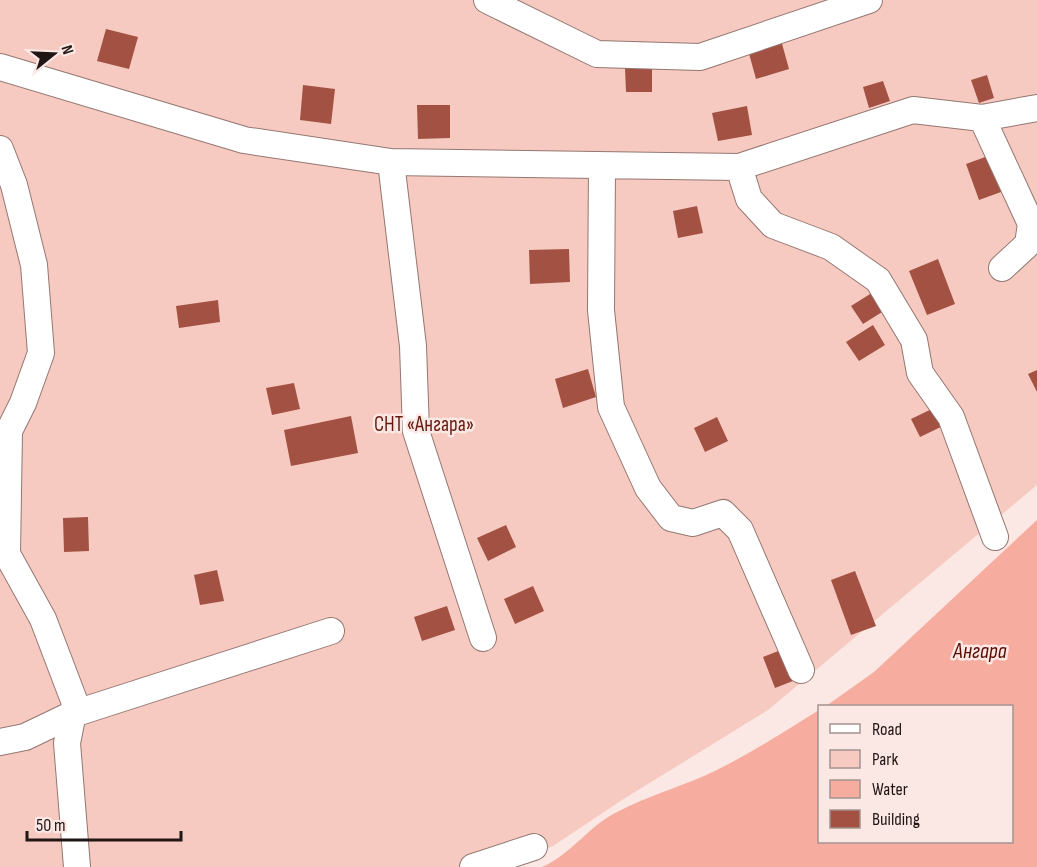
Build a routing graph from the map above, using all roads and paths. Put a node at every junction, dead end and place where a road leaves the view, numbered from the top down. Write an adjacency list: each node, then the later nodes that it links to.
1 (487, 0): 2 (street)
2 (870, 0)
3 (0, 67): 7 (street)
4 (1037, 108): 5 (street)
5 (982, 118): 9 (street); 10 (street)
6 (0, 149): 11 (street)
7 (391, 162): 8 (street); 14 (street)
8 (602, 166): 9 (street); 15 (street)
9 (739, 167): 12 (street)
10 (1002, 268)
11 (5, 431): 16 (street)
12 (995, 537)
13 (331, 631): 16 (street)
14 (483, 638)
15 (801, 670)
16 (73, 714): 17 (street); 19 (street)
17 (0, 742)
18 (534, 847): 20 (street)
19 (78, 867)
20 (473, 867)

